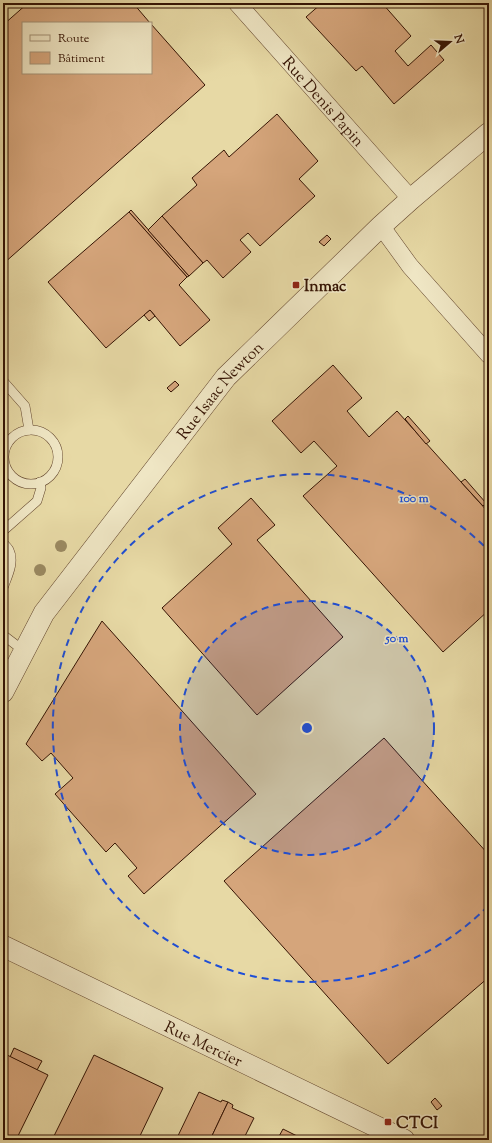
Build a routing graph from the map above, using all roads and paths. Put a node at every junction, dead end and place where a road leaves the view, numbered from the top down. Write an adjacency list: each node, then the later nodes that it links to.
1 (238, 3): 3 (street, Rue Denis Papin)
2 (489, 133): 3 (street, Rue Isaac Newton)
3 (411, 199): 4 (street, Rue Isaac Newton)
4 (380, 226): 5 (street); 13 (street, Rue Isaac Newton)
5 (489, 355)
6 (3, 381): 7 (lane)
7 (29, 430): 8 (lane); 8 (lane)
8 (40, 482): 9 (lane)
9 (3, 531)
10 (3, 543): 11 (lane)
11 (3, 588)
12 (3, 635): 13 (lane)
13 (24, 651): 14 (street, Rue Isaac Newton)
14 (3, 692)
15 (3, 946): 16 (street, Rue Mercier)
16 (404, 1140)

